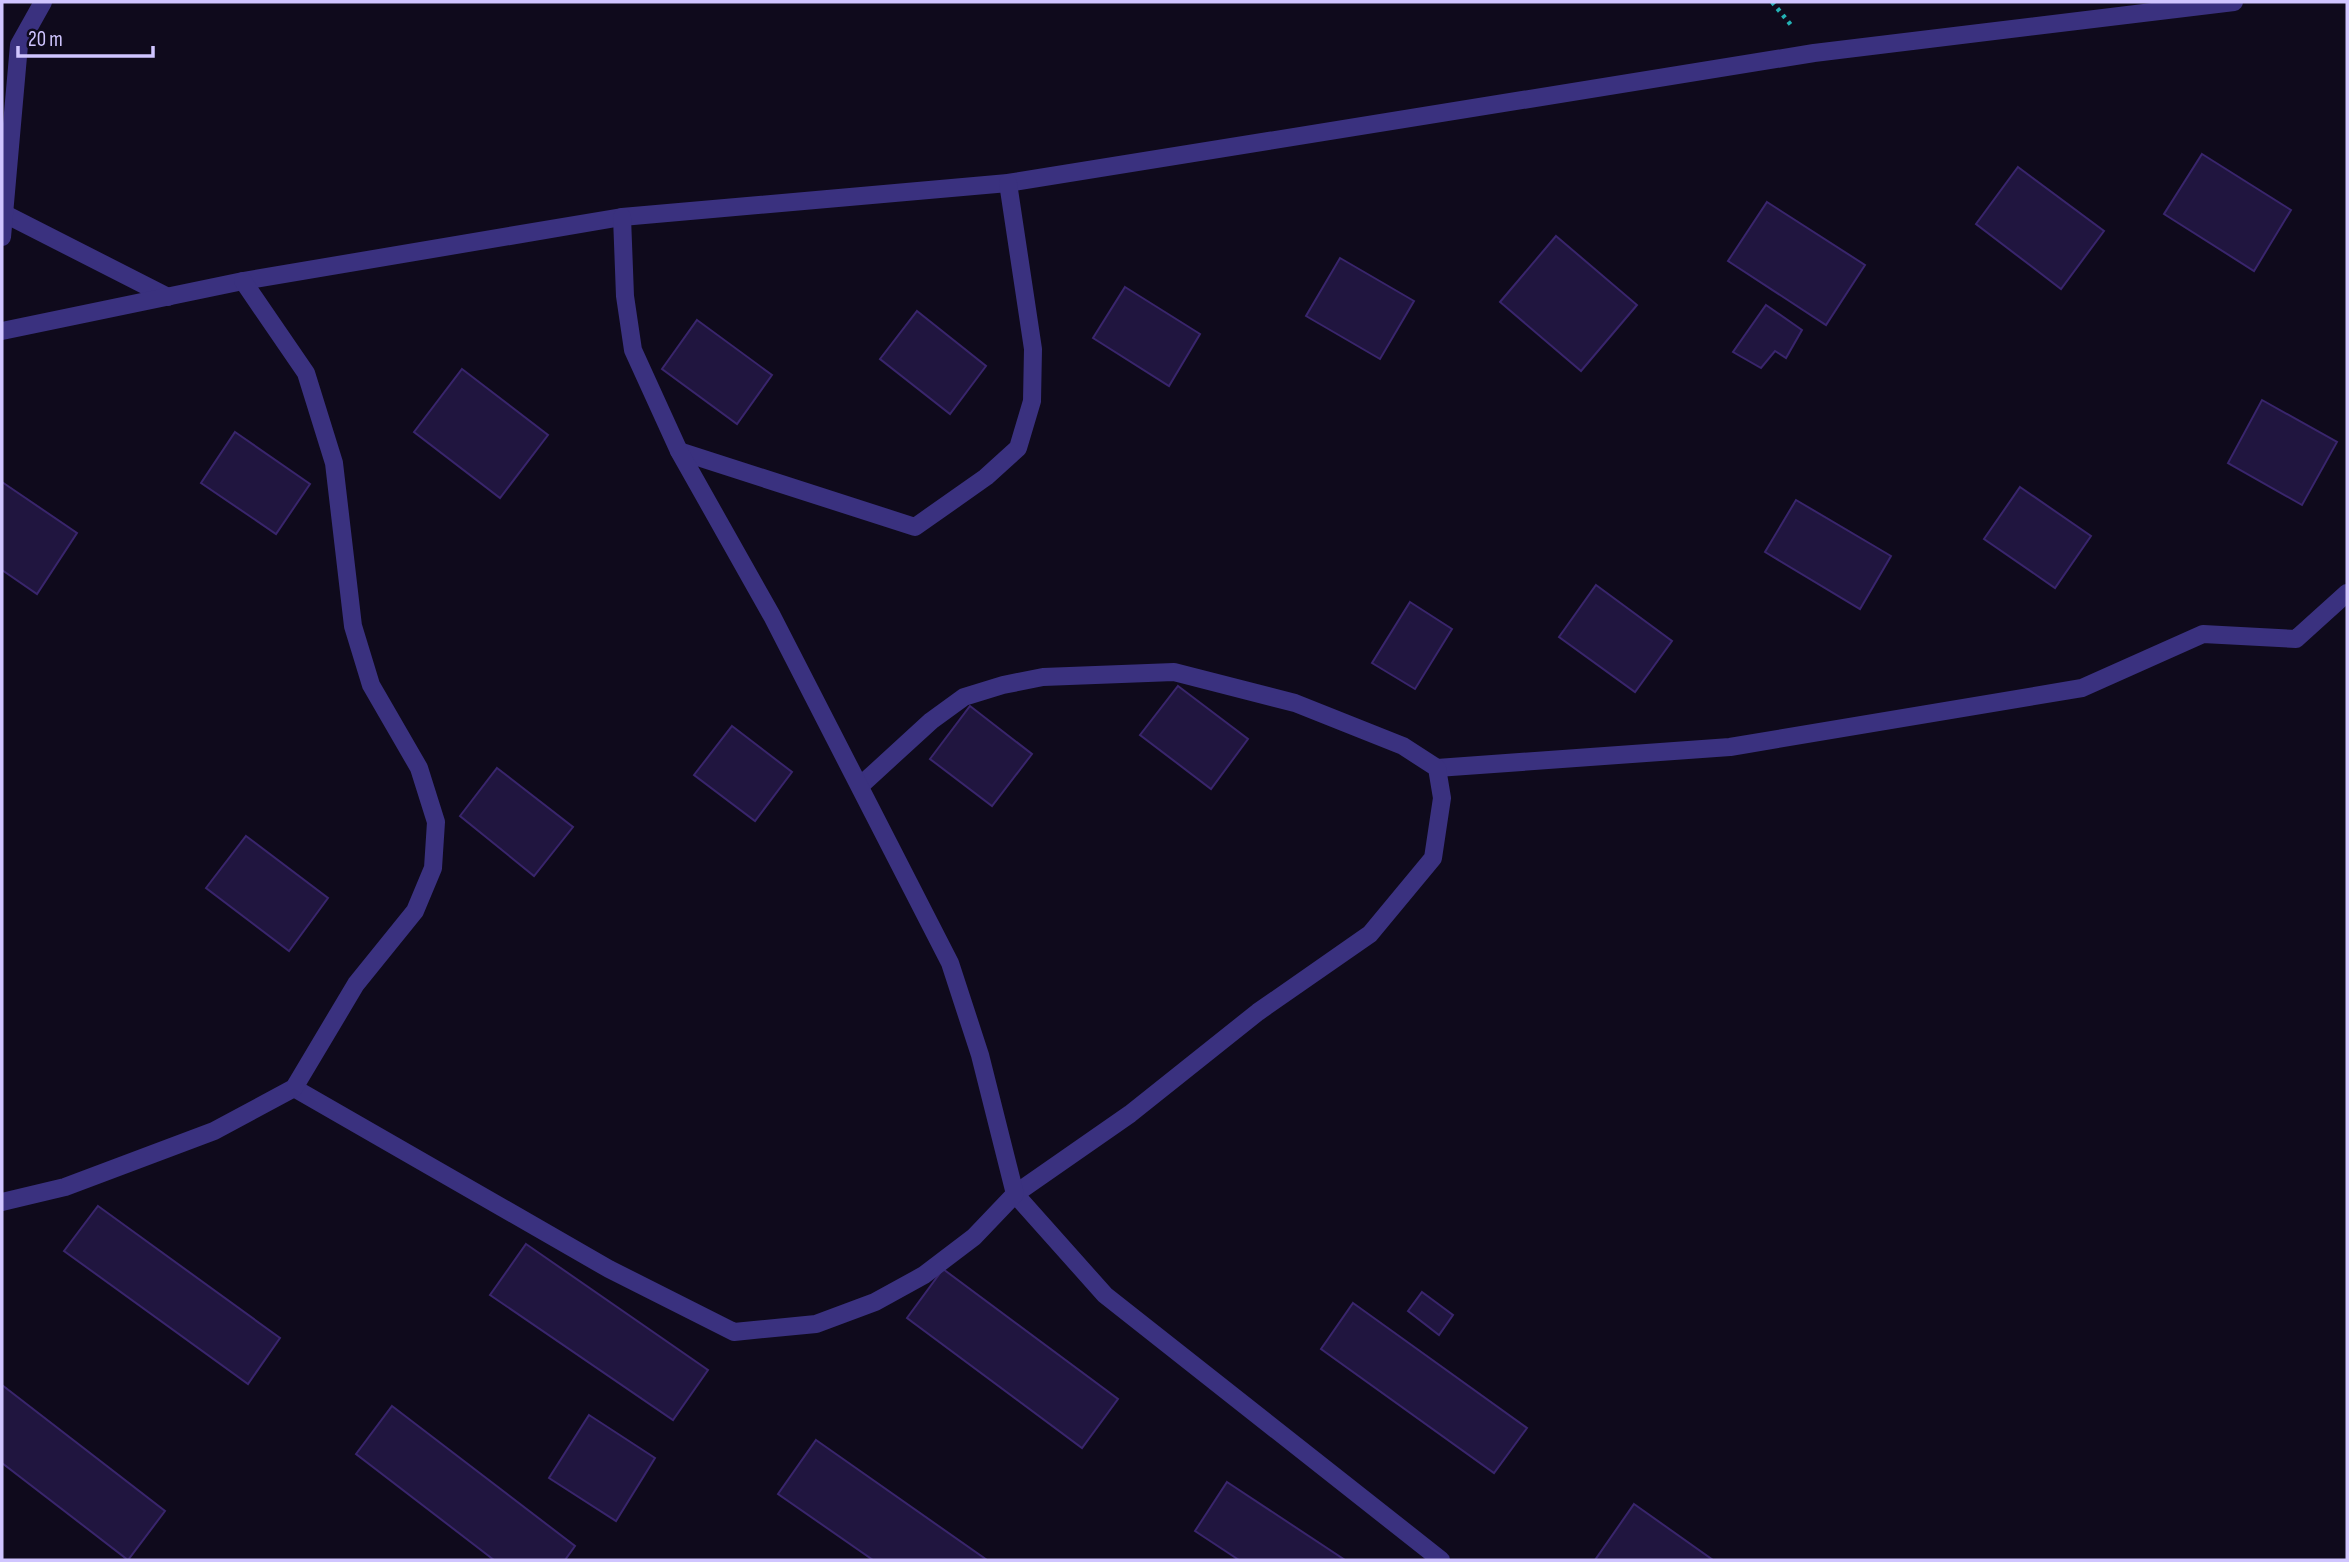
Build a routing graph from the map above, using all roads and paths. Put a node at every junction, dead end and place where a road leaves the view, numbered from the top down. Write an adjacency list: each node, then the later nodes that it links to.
1 (43, 2): 4 (lane)
2 (2234, 2): 3 (lane)
3 (1008, 183): 5 (lane); 10 (lane)
4 (5, 214): 6 (lane); 8 (lane)
5 (622, 217): 7 (lane); 10 (lane)
6 (2, 237)
7 (243, 281): 8 (lane); 14 (lane)
8 (168, 297): 9 (lane)
9 (2, 331)
10 (679, 451): 13 (lane)
11 (2347, 593): 12 (lane)
12 (1437, 768): 13 (lane); 15 (lane)
13 (860, 786): 15 (lane)
14 (294, 1088): 15 (lane); 16 (lane)
15 (1015, 1194): 17 (lane)
16 (2, 1202)
17 (1441, 1560)

